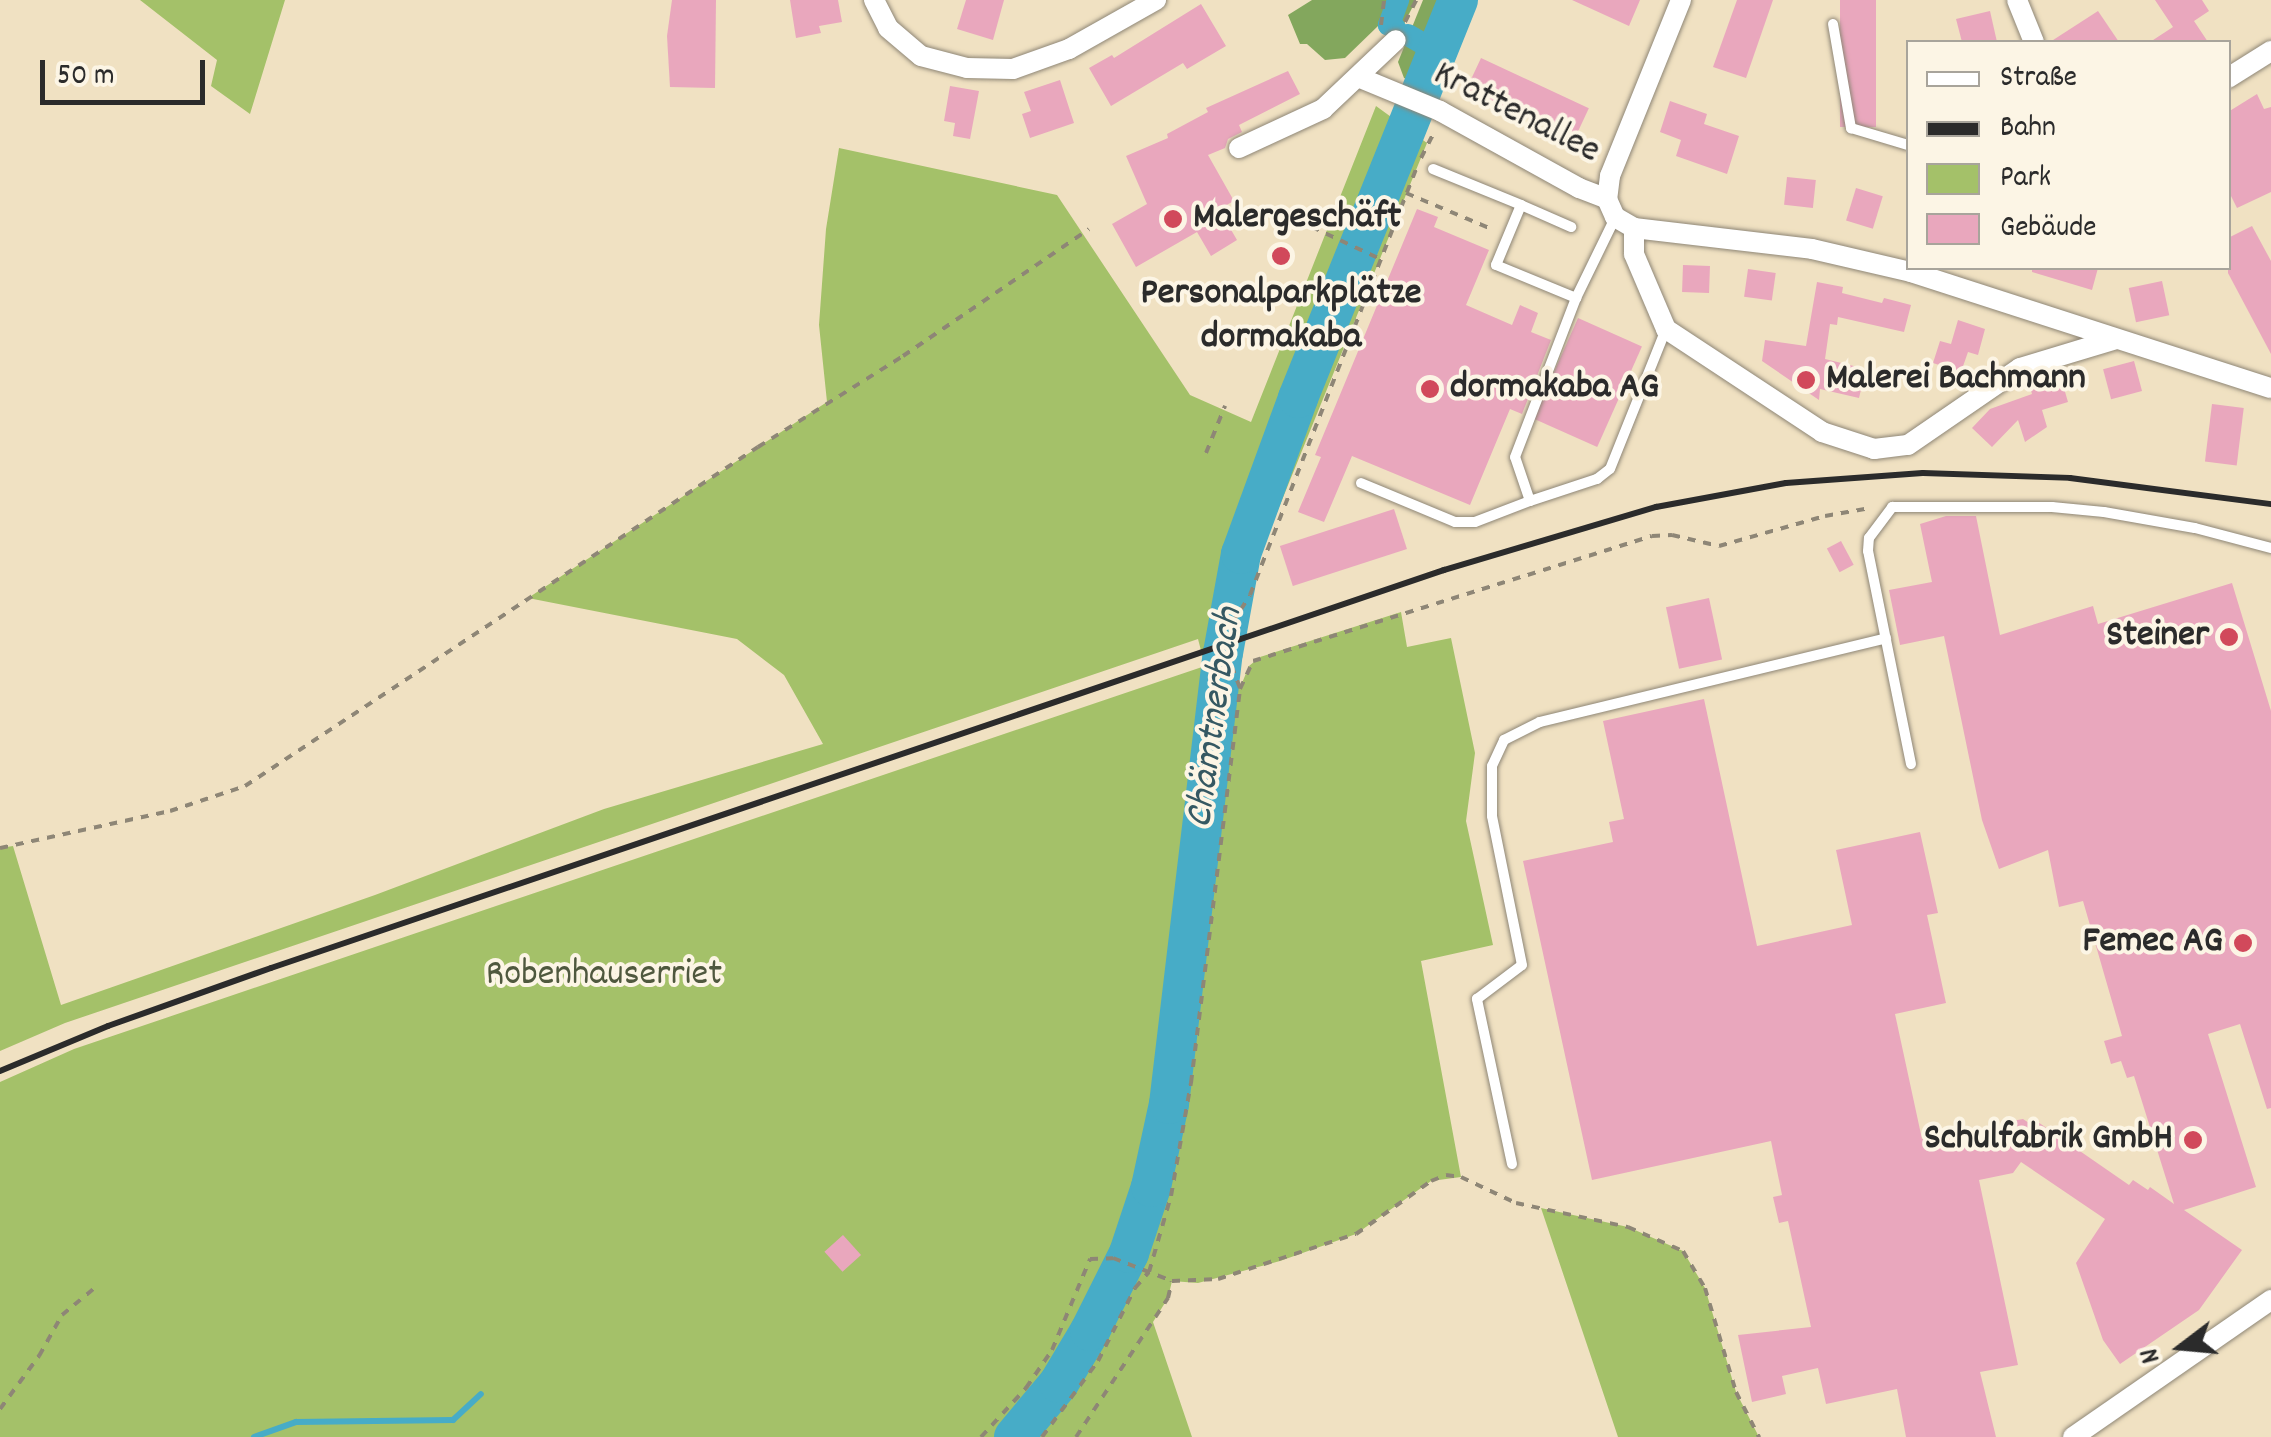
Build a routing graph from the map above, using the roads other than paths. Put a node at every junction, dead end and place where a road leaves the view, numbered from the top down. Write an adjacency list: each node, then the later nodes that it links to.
1 (874, 0): 2 (street)
2 (1156, 0)
3 (1680, 0): 15 (street)
4 (2018, 0): 7 (street)
5 (1832, 24): 11 (lane)
6 (1388, 33): 10 (street, Krattenallee)
7 (2033, 40)
8 (2271, 51): 9 (street)
9 (2231, 76)
10 (1358, 78): 12 (street, Krattenallee); 15 (street, Krattenallee)
11 (1906, 144)
12 (1239, 148)
13 (1434, 169): 14 (lane)
14 (1521, 205): 16 (lane); 17 (lane)
15 (1619, 214): 17 (lane); 18 (street); 19 (street, Krattenallee)
16 (1570, 227)
17 (1576, 298): 22 (lane)
18 (1666, 329): 19 (street); 22 (lane)
19 (2116, 338): 20 (street, Krattenallee)
20 (2271, 388)
21 (1360, 483): 22 (lane)
22 (1530, 501)
23 (2271, 548): 24 (lane)
24 (1886, 638): 25 (lane); 26 (lane)
25 (1912, 764)
26 (1512, 1164)
27 (2271, 1300): 28 (street)
28 (2072, 1437)

